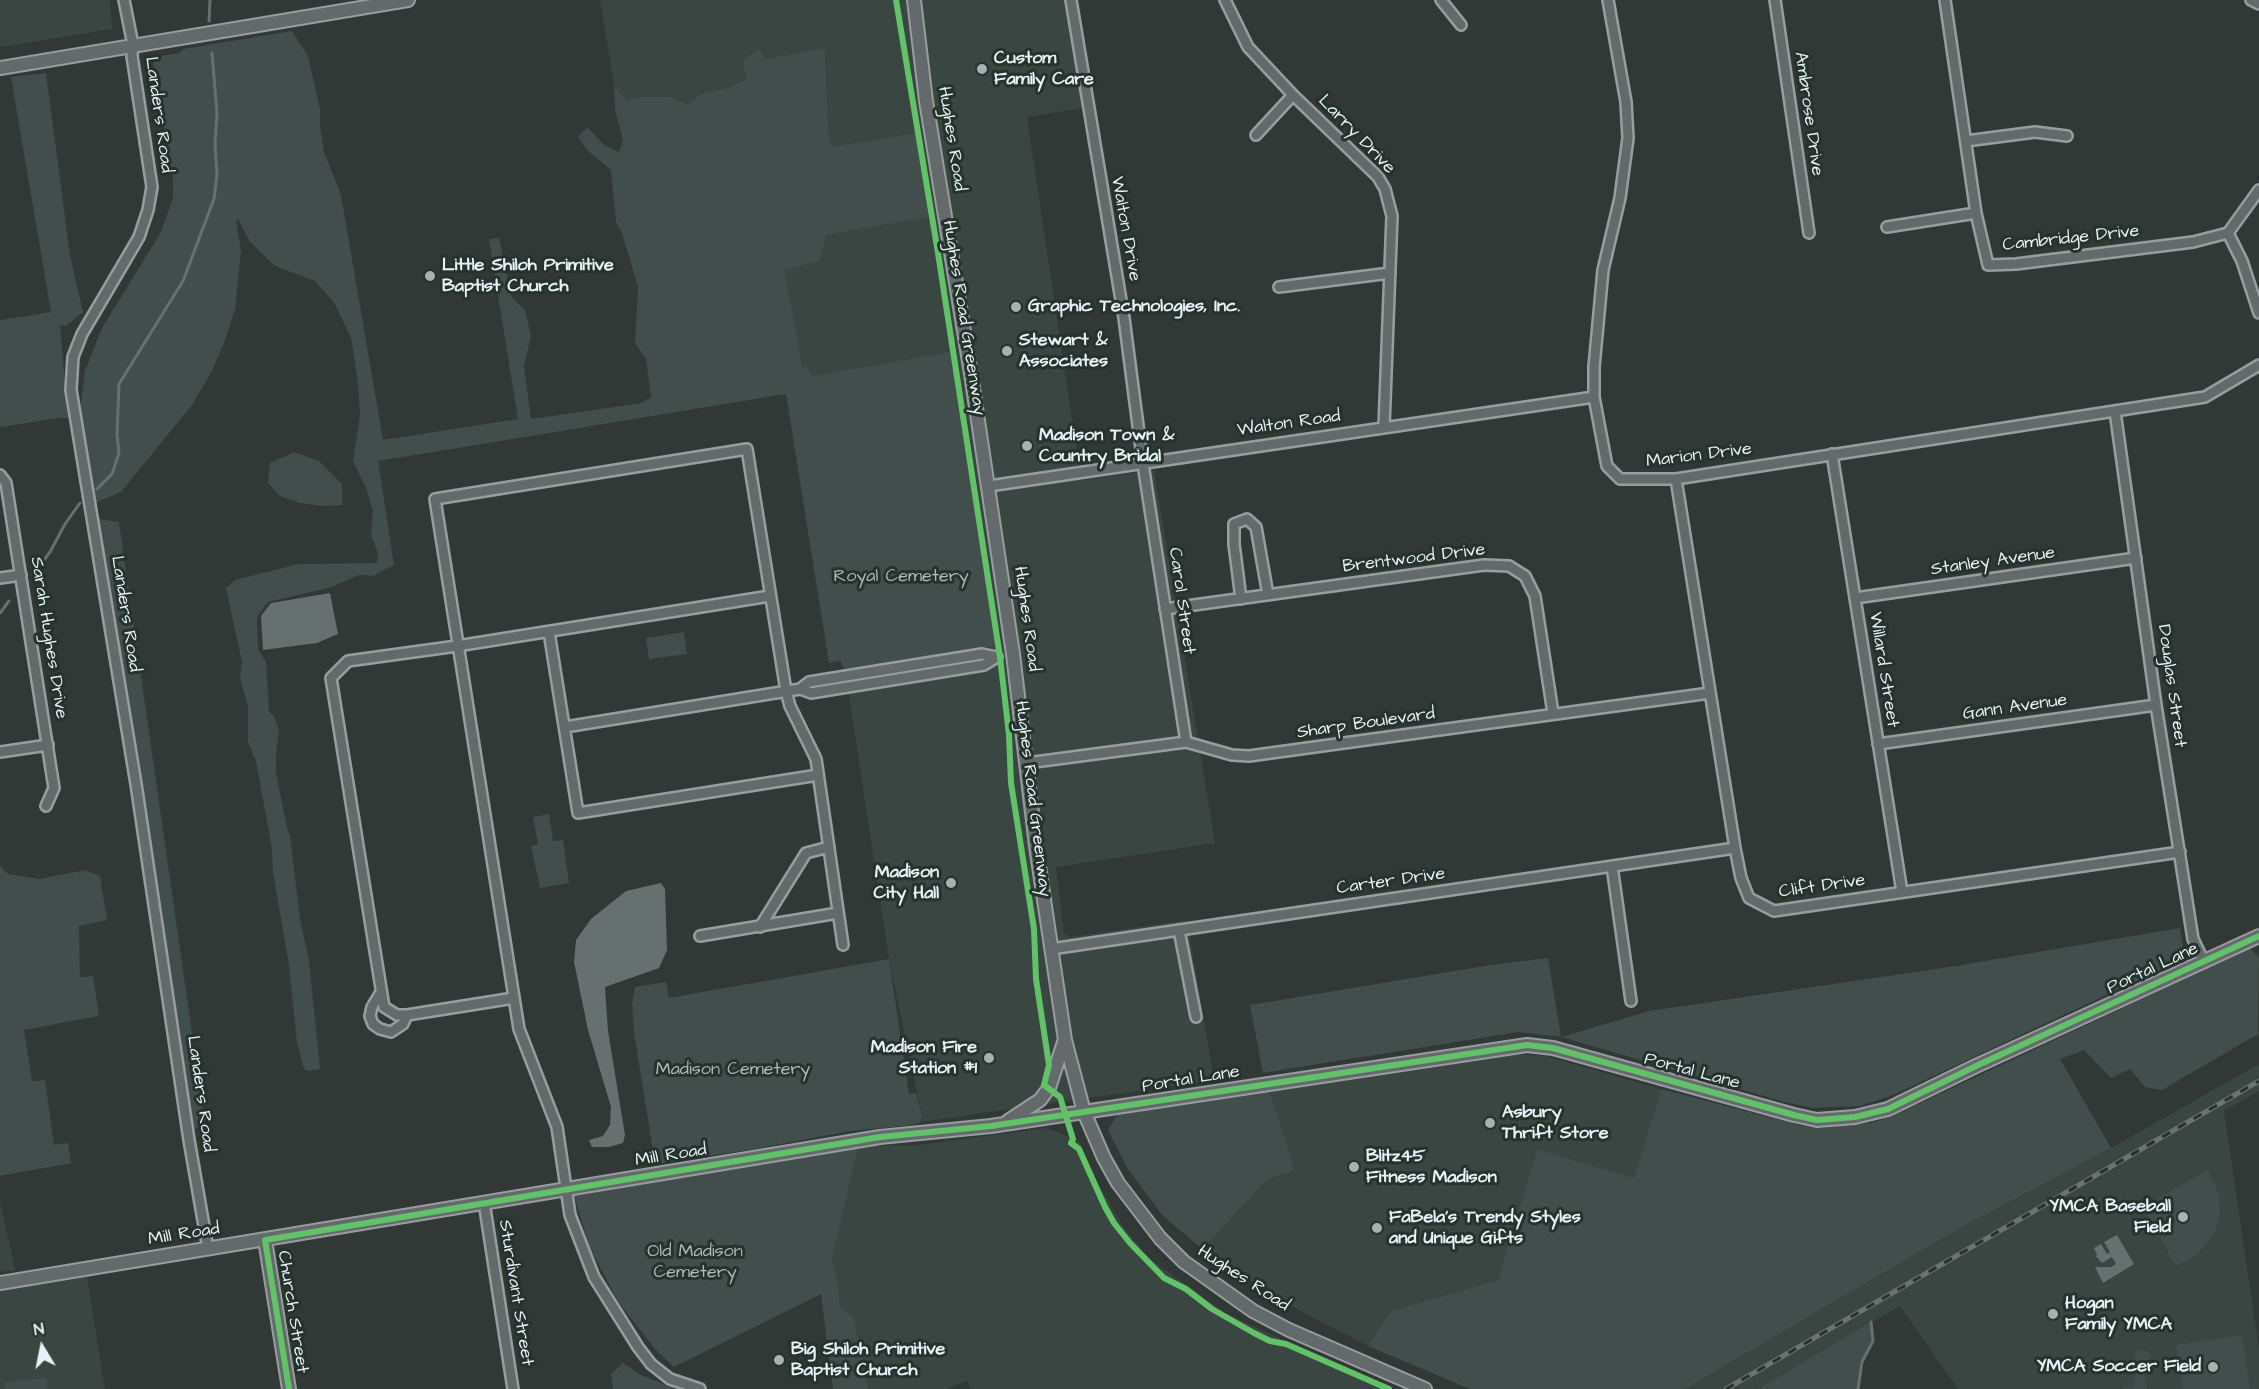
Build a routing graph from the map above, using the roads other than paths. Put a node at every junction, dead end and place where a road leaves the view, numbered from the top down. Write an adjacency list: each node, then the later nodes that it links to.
1 (124, 0): 13 (street, Landers Road)
2 (408, 0): 13 (street)
3 (914, 0): 35 (street, Hughes Road)
4 (1071, 0): 32 (street, Walton Drive)
5 (1225, 0): 15 (street, Larry Drive)
6 (1441, 0): 12 (street)
7 (1608, 0): 28 (street, Marion Drive)
8 (1775, 0): 22 (street, Ambrose Drive)
9 (1945, 0): 18 (street, Cambridge Drive)
10 (2251, 0): 11 (street)
11 (2259, 4)
12 (1461, 26)
13 (133, 45): 14 (street); 87 (street, Landers Road)
14 (0, 68)
15 (1293, 95): 16 (street); 24 (street, Larry Drive)
16 (1256, 135)
17 (2067, 136): 18 (street)
18 (1966, 141): 20 (street, Cambridge Drive)
19 (2259, 190): 23 (street)
20 (1976, 213): 21 (street); 23 (street, Cambridge Drive)
21 (1887, 227)
22 (1809, 233)
23 (2228, 233): 26 (street)
24 (1390, 273): 25 (street); 30 (street, Larry Drive)
25 (1279, 287)
26 (2259, 313)
27 (2259, 365): 29 (street, Marion Drive)
28 (1594, 397): 30 (street, Walton Road); 34 (street, Marion Drive)
29 (2115, 411): 31 (street, Marion Drive); 36 (street, Douglas Street)
30 (1384, 427): 32 (street, Walton Road)
31 (1832, 454): 34 (street, Marion Drive); 41 (street, Willard Street)
32 (1143, 464): 35 (street, Walton Road); 43 (street, Carol Street)
33 (0, 475): 37 (street, Sarah Hughes Drive)
34 (1676, 479): 52 (street, Clift Drive)
35 (989, 486): 46 (street, Hughes Road)
36 (2136, 558): 41 (street, Stanley Avenue); 53 (street, Douglas Street)
37 (21, 575): 38 (street); 58 (street, Sarah Hughes Drive)
38 (0, 578)
39 (1268, 595): 42 (street, Brentwood Drive); 42 (street); 54 (street, Brentwood Drive)
40 (770, 596): 44 (street); 45 (street); 51 (street)
41 (1855, 598): 57 (street, Willard Street)
42 (1241, 599): 43 (street, Brentwood Drive)
43 (1165, 609): 56 (street, Carol Street)
44 (549, 632): 45 (street); 55 (street)
45 (457, 646): 76 (street); 77 (street)
46 (1013, 654): 47 (street); 60 (street, Hughes Road)
47 (997, 657): 48 (street); 49 (street)
48 (875, 671): 49 (street); 50 (street)
49 (877, 682): 50 (street)
50 (800, 688): 51 (street)
51 (786, 691): 55 (street); 61 (street)
52 (1710, 693): 54 (street, Sharp Boulevard); 64 (street, Clift Drive)
53 (2156, 705): 57 (street, Gann Avenue); 65 (street, Douglas Street)
54 (1553, 713): 56 (street, Sharp Boulevard)
55 (565, 727): 61 (street)
56 (1186, 742): 60 (street, Sharp Boulevard)
57 (1878, 744): 67 (street, Willard Street)
58 (48, 745): 59 (street); 62 (street, Sarah Hughes Drive)
59 (0, 752)
60 (1027, 764): 74 (street, Hughes Road)
61 (818, 775): 63 (street)
62 (46, 806)
63 (829, 847): 68 (street); 69 (street)
64 (1735, 848): 66 (street, Carter Drive); 67 (street, Clift Drive)
65 (2181, 852): 67 (street, Clift Drive); 75 (street, Douglas Street)
66 (1612, 866): 70 (street, Carter Drive); 78 (street)
67 (1902, 892)
68 (838, 913): 69 (street); 73 (street)
69 (760, 927): 71 (street)
70 (1179, 930): 74 (street, Carter Drive); 80 (street)
71 (700, 936)
72 (2259, 936): 75 (street, Portal Lane)
73 (843, 945)
74 (1051, 949): 81 (street, Hughes Road)
75 (2204, 962): 82 (street, Portal Lane)
76 (381, 992): 79 (street); 79 (street)
77 (514, 998): 79 (street); 84 (street)
78 (1630, 1001)
79 (407, 1016)
80 (1196, 1017)
81 (1065, 1040): 82 (street, Hughes Road); 83 (street)
82 (1084, 1112): 83 (street, Mill Road); 92 (street, Hughes Road)
83 (1003, 1124): 84 (street, Mill Road)
84 (565, 1189): 85 (street, Mill Road); 91 (street)
85 (484, 1202): 86 (street, Mill Road); 90 (street, Sturdivant Street)
86 (265, 1240): 87 (street, Mill Road); 89 (street, Church Street)
87 (208, 1249): 88 (street, Mill Road)
88 (0, 1283)
89 (289, 1389)
90 (513, 1389)
91 (700, 1389)
92 (1425, 1389)

